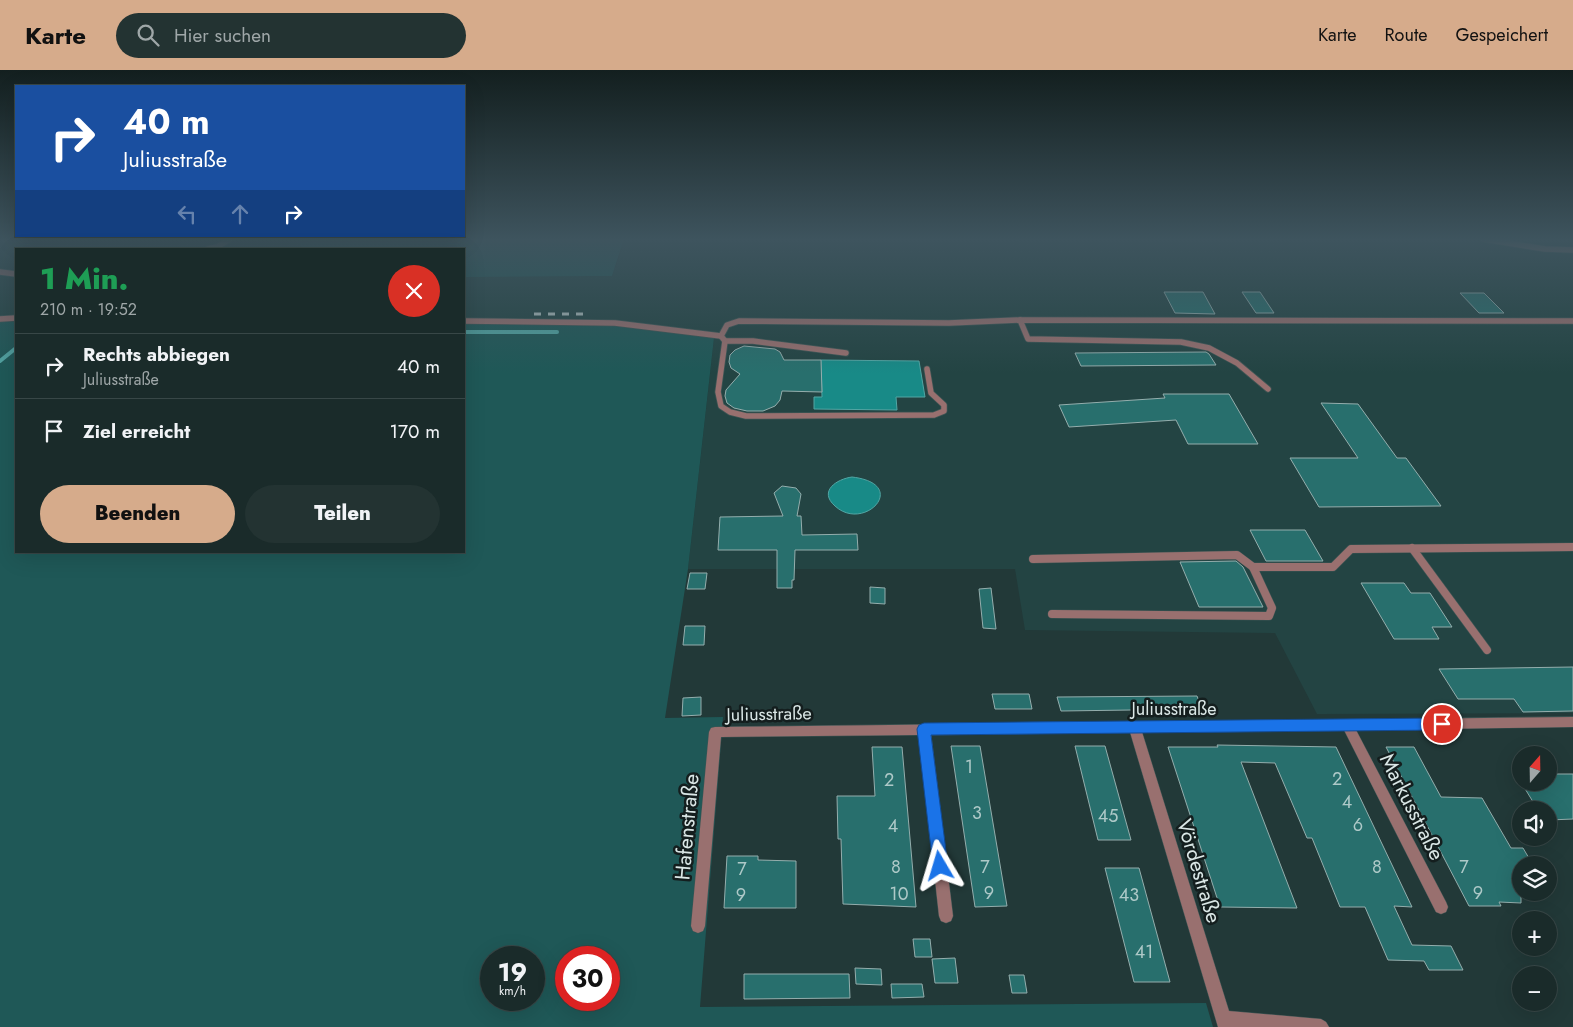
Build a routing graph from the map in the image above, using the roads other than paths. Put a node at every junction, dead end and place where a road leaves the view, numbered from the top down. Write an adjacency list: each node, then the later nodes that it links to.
1 (15, 318): 2 (lane)
2 (0, 319)
3 (1020, 320): 5 (lane); 6 (lane); 9 (lane)
4 (465, 321): 6 (lane)
5 (1573, 321)
6 (723, 338): 7 (lane); 8 (lane)
7 (846, 354)
8 (927, 369)
9 (1268, 389)
10 (1573, 547): 11 (lane)
11 (1412, 548): 13 (lane); 15 (lane)
12 (1033, 558): 13 (lane)
13 (1253, 567): 14 (lane)
14 (1052, 614)
15 (1487, 650)
16 (1573, 722): 17 (street, Juliusstraße)
17 (1348, 726): 18 (street, Juliusstraße); 21 (street, Markusstraße)
18 (1134, 727): 19 (street, Juliusstraße); 24 (street, Vördestraße)
19 (924, 729): 20 (street, Juliusstraße); 22 (street)
20 (715, 732): 23 (street, Hafenstraße)
21 (1441, 907)
22 (946, 916)
23 (698, 926)
24 (1224, 1022): 25 (street)
25 (1321, 1027)

